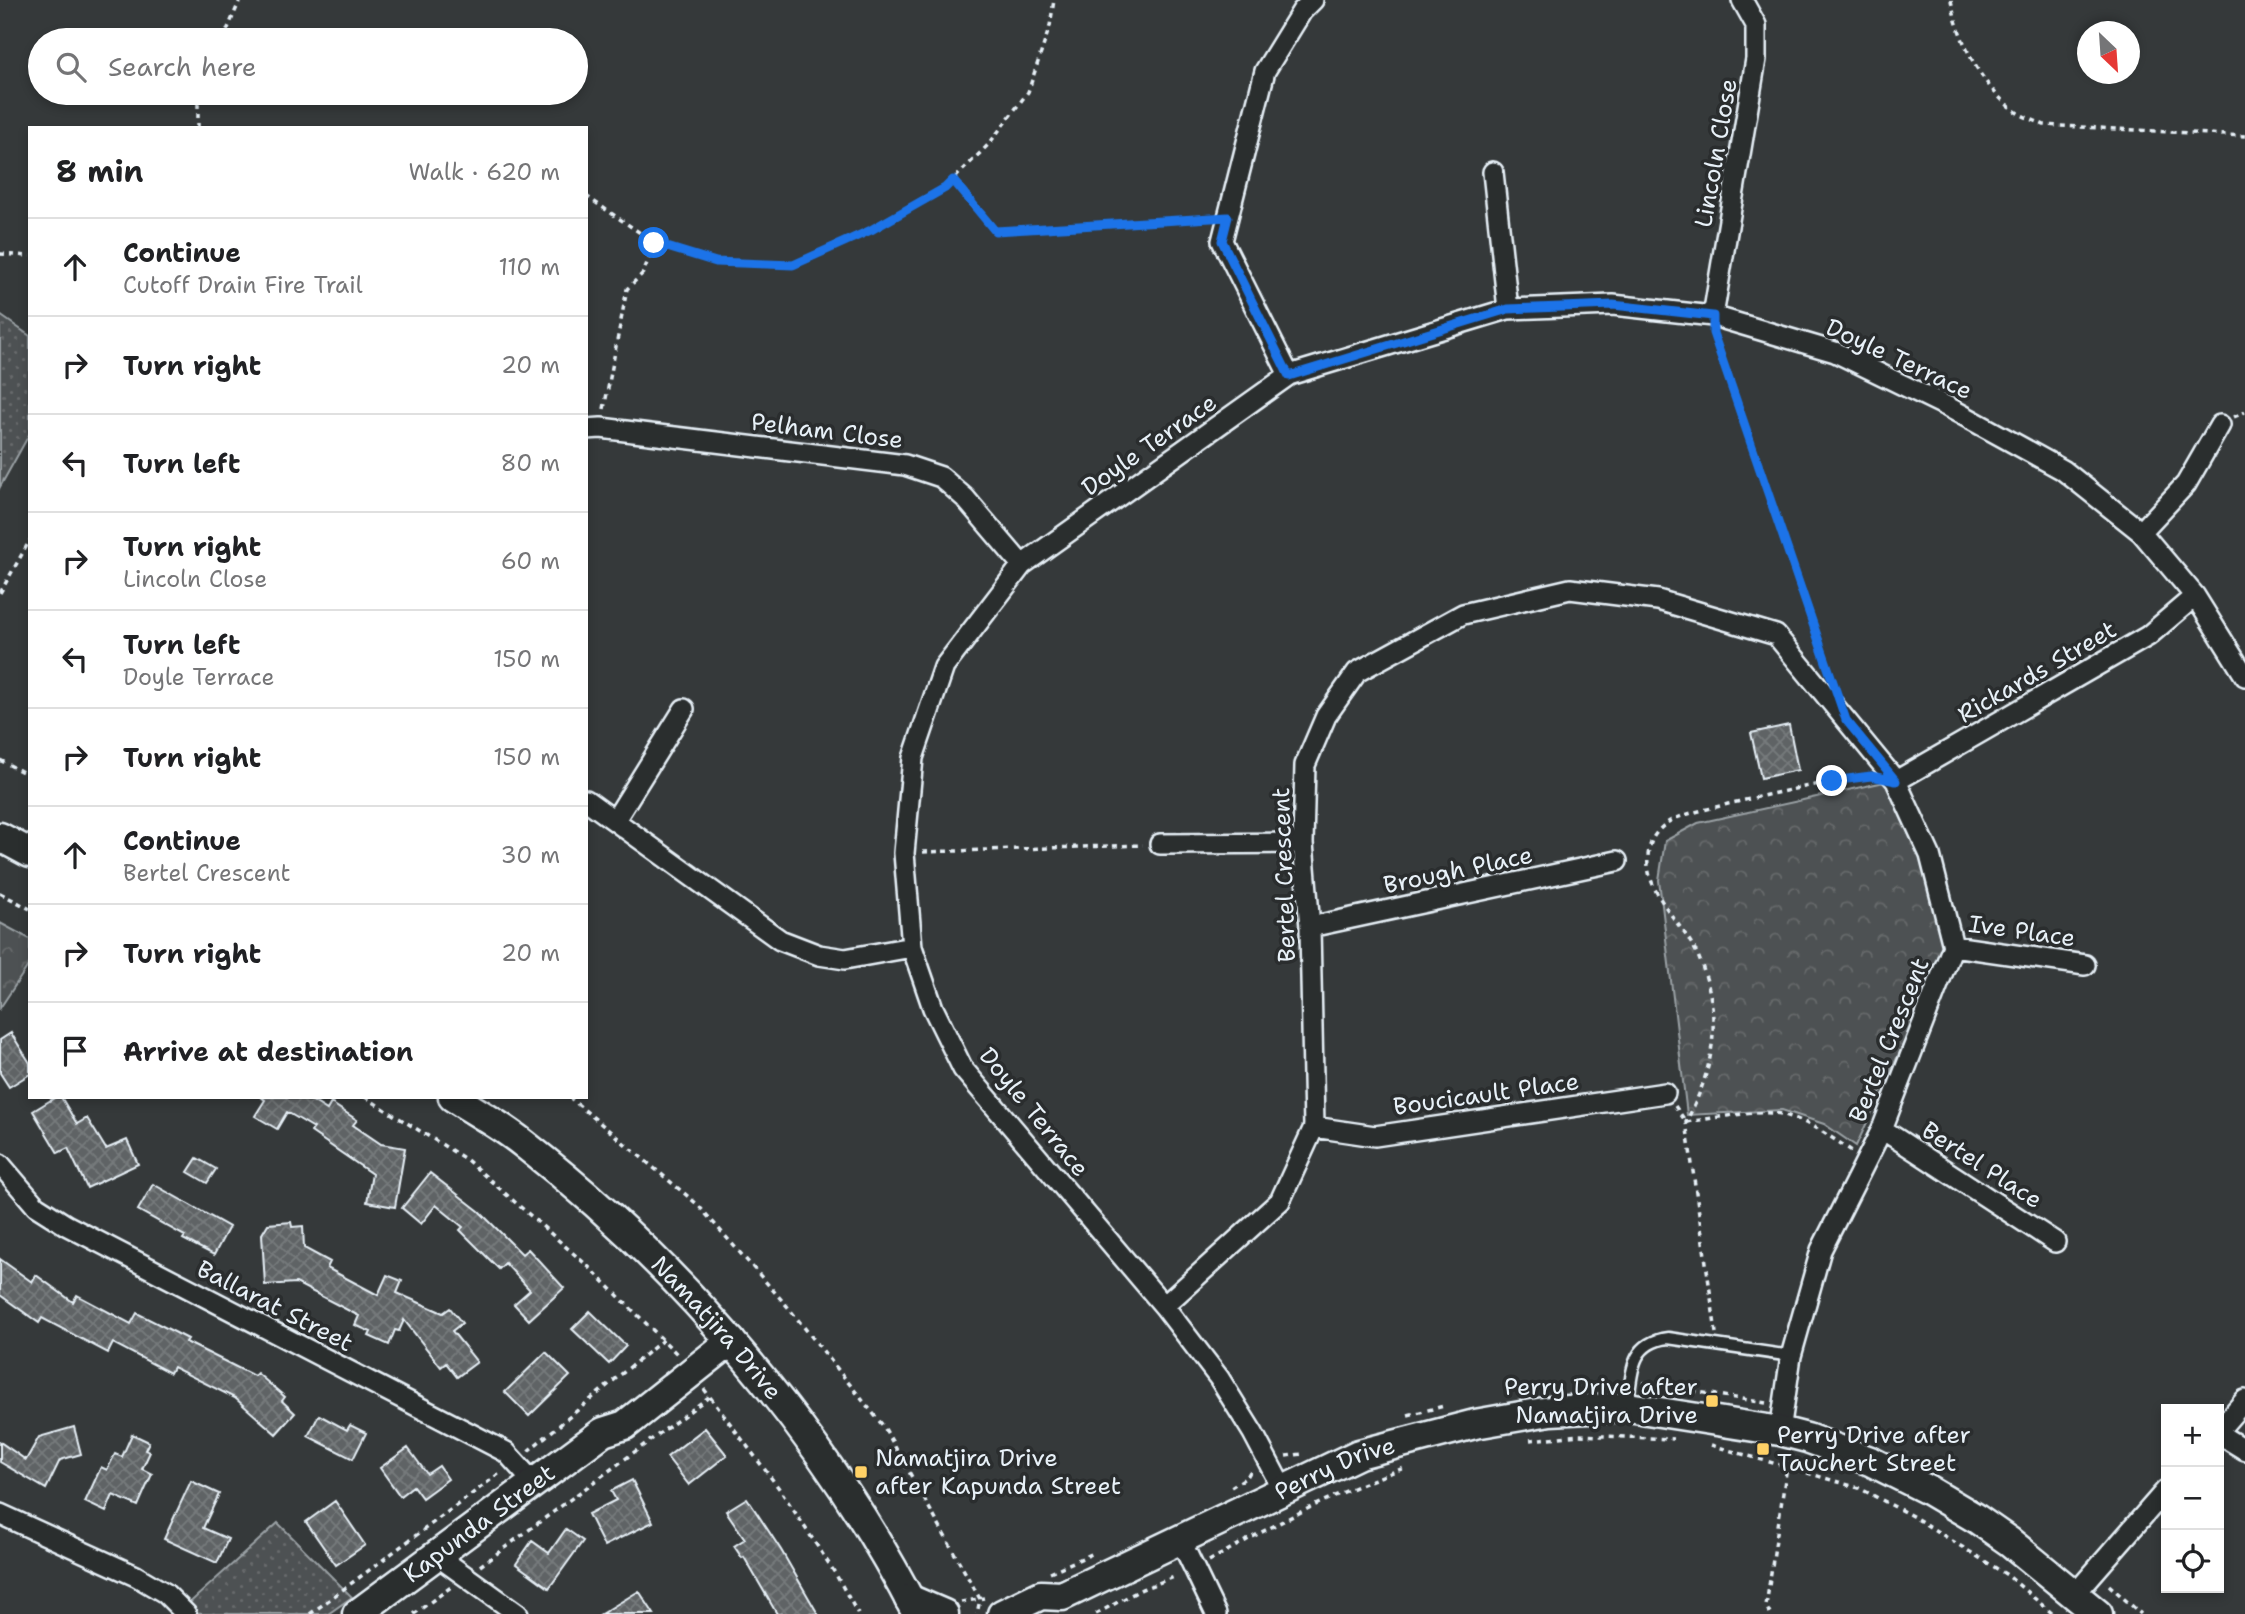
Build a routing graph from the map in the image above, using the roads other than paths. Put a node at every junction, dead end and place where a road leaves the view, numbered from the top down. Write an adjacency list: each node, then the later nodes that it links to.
1 (1312, 0): 6 (street)
2 (1742, 0): 5 (street, Lincoln Close)
3 (1493, 172): 4 (street)
4 (1508, 309): 5 (street, Doyle Terrace); 6 (street, Doyle Terrace)
5 (1713, 316): 9 (street, Doyle Terrace)
6 (1289, 376): 10 (street, Doyle Terrace)
7 (2220, 425): 9 (street)
8 (594, 428): 10 (street, Pelham Close)
9 (2141, 532): 11 (street, Doyle Terrace)
10 (1022, 565): 24 (street, Doyle Terrace)
11 (2195, 596): 12 (street, Doyle Terrace); 14 (street, Rickards Street)
12 (2245, 676)
13 (684, 709): 16 (street)
14 (1896, 781): 18 (street, Bertel Crescent); 23 (street, Bertel Crescent)
15 (588, 801): 16 (street)
16 (615, 820): 24 (street)
17 (0, 837): 20 (street)
18 (1303, 843): 19 (street); 22 (street, Bertel Crescent)
19 (1160, 845)
20 (28, 852)
21 (1616, 861): 22 (street, Brough Place)
22 (1310, 927): 28 (street, Bertel Crescent)
23 (1953, 946): 25 (street, Ive Place); 29 (street, Bertel Crescent)
24 (912, 947): 32 (street, Doyle Terrace)
25 (2085, 965)
26 (1665, 1093): 28 (street, Boucicault Place)
27 (456, 1099): 33 (street, Namatjira Drive)
28 (1314, 1127): 32 (street, Bertel Crescent)
29 (1882, 1129): 31 (street, Bertel Place); 34 (street, Bertel Crescent)
30 (0, 1164): 41 (street, Ballarat Street)
31 (2055, 1242)
32 (1164, 1306): 42 (street, Doyle Terrace)
33 (725, 1334): 41 (street, Kapunda Street); 49 (street, Namatjira Drive)
34 (1791, 1356): 35 (lane); 38 (street, Bertel Crescent)
35 (1630, 1394): 38 (street, Perry Drive); 42 (street, Perry Drive)
36 (2245, 1400): 37 (street)
37 (2224, 1426)
38 (1780, 1431): 47 (street, Perry Drive)
39 (2224, 1435): 40 (street)
40 (2245, 1450)
41 (534, 1483): 46 (street, Kapunda Street)
42 (1283, 1490): 45 (street, Perry Drive)
43 (2161, 1496): 47 (street)
44 (0, 1514): 50 (street)
45 (1180, 1539): 48 (street, Perry Drive); 55 (street)
46 (436, 1555): 51 (street, Kapunda Street); 52 (street)
47 (2075, 1594): 56 (street, Perry Drive)
48 (1054, 1605): 54 (street, Perry Drive)
49 (913, 1606): 53 (street)
50 (186, 1614)
51 (357, 1614)
52 (518, 1614)
53 (944, 1614)
54 (1002, 1614)
55 (1216, 1614)
56 (2098, 1614)

